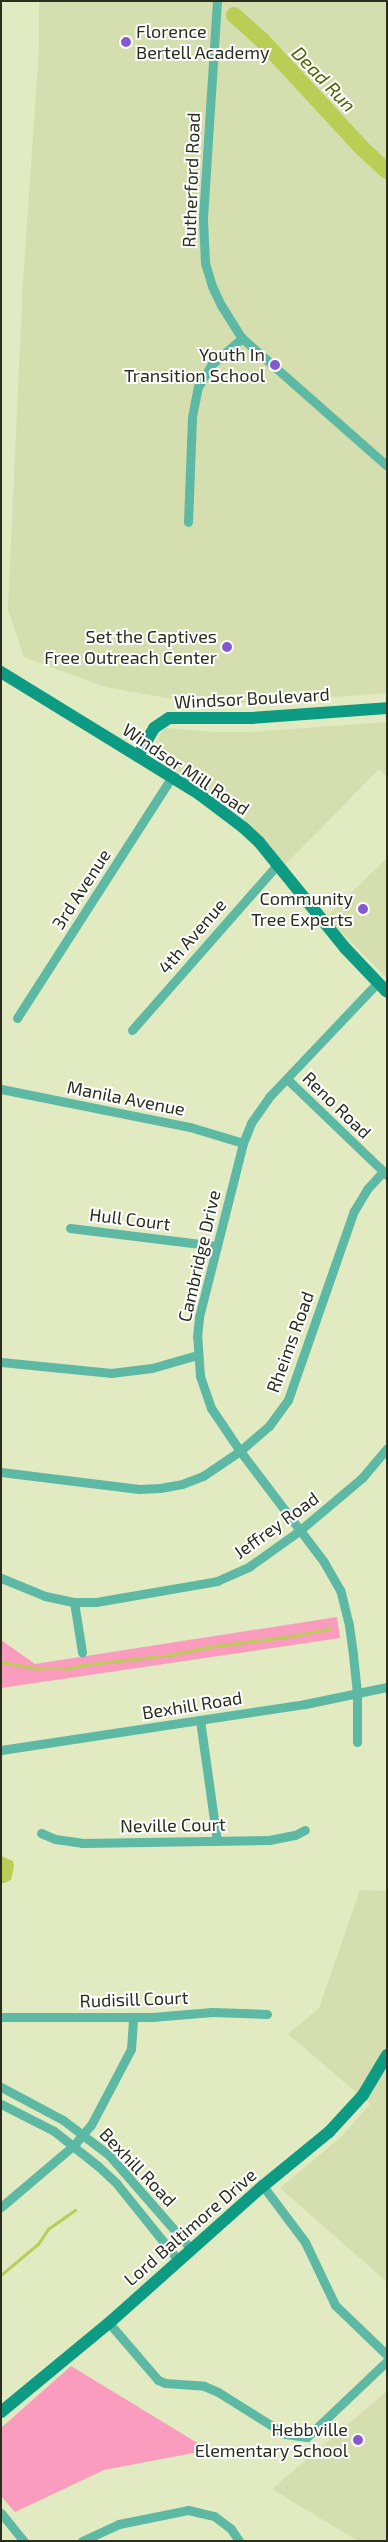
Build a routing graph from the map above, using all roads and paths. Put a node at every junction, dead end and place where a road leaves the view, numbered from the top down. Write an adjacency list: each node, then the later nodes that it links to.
1 (217, 1): 2 (street, Rutherford Road)
2 (242, 338): 3 (street, Rutherford Road); 4 (street)
3 (387, 466)
4 (188, 522)
5 (1, 672): 7 (main road, Windsor Mill Road)
6 (387, 708): 7 (main road, Windsor Boulevard)
7 (138, 756): 8 (main road, Windsor Mill Road)
8 (172, 777): 9 (main road, Windsor Mill Road); 11 (street, 3rd Avenue)
9 (277, 865): 10 (main road, Windsor Mill Road); 12 (street, 4th Avenue)
10 (382, 987): 13 (street, Cambridge Drive)
11 (17, 1018)
12 (132, 1030)
13 (287, 1079): 15 (street, Cambridge Drive); 16 (street, Reno Road)
14 (1, 1089): 15 (street, Manila Avenue)
15 (243, 1143): 18 (street, Cambridge Drive)
16 (385, 1174): 22 (street, Rheims Road)
17 (70, 1228): 18 (street, Hull Court)
18 (216, 1246): 19 (street, Cambridge Drive)
19 (197, 1355): 20 (street); 22 (street, Cambridge Drive)
20 (1, 1362)
21 (387, 1448): 24 (street, Jeffrey Road)
22 (240, 1451): 23 (street, Rheims Road); 24 (street, Cambridge Drive)
23 (1, 1472)
24 (299, 1531): 26 (street, Jeffrey Road); 29 (street, Cambridge Drive)
25 (1, 1578): 26 (street, Jeffrey Road)
26 (74, 1602): 27 (street)
27 (82, 1652)
28 (387, 1686): 29 (street, Bexhill Road)
29 (357, 1693): 30 (street, Bexhill Road); 31 (street, Cambridge Drive)
30 (200, 1720): 32 (street, Bexhill Road); 35 (street)
31 (357, 1742)
32 (1, 1750)
33 (305, 1830): 35 (street, Neville Court)
34 (42, 1833): 35 (street, Neville Court)
35 (217, 1841)
36 (267, 2014): 38 (street, Rudisill Court)
37 (1, 2017): 38 (street, Rudisill Court)
38 (133, 2017): 42 (street)
39 (387, 2055): 44 (main road, Lord Baltimore Drive)
40 (1, 2087): 42 (street, Bexhill Road)
41 (1, 2104): 43 (street, Bexhill Road)
42 (84, 2134): 43 (street); 46 (street, Bexhill Road)
43 (74, 2145): 45 (street); 47 (street, Bexhill Road)
44 (264, 2186): 46 (main road, Lord Baltimore Drive); 49 (street)
45 (1, 2207)
46 (191, 2249): 47 (main road, Lord Baltimore Drive)
47 (178, 2260): 48 (main road, Lord Baltimore Drive)
48 (109, 2323): 50 (street); 51 (main road, Lord Baltimore Drive)
49 (387, 2356)
50 (387, 2361)
51 (1, 2412)
52 (1, 2513): 53 (street)
53 (24, 2541)
54 (82, 2541): 55 (street)
55 (239, 2541)

